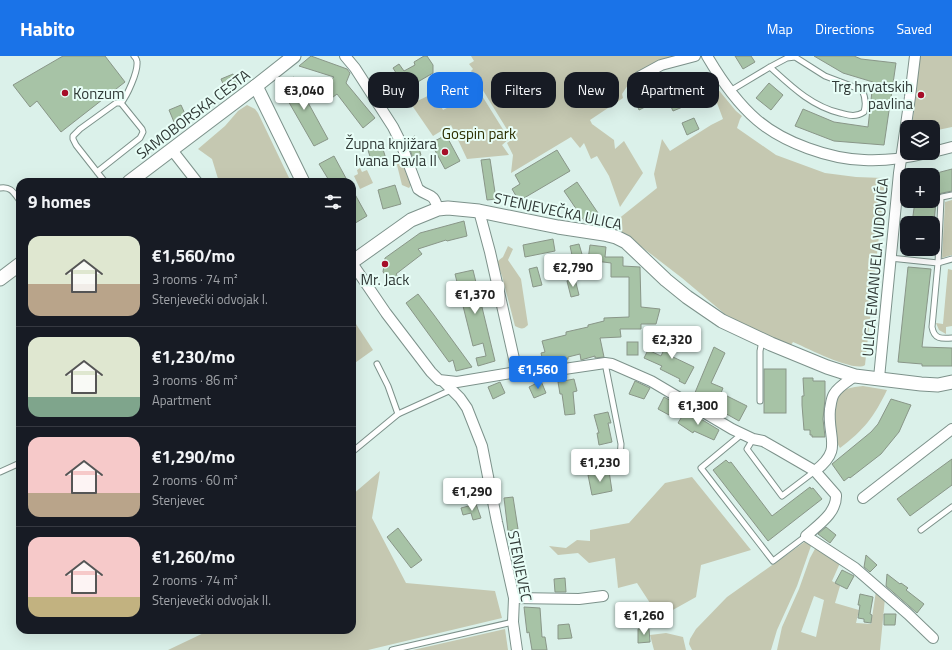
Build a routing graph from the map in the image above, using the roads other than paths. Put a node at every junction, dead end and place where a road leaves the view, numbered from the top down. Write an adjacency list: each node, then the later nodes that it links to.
1 (134, 56): 11 (lane)
2 (294, 56): 9 (street, SAMOBORSKA CESTA)
3 (345, 56): 26 (street)
4 (695, 56): 8 (street)
5 (707, 56): 10 (street)
6 (915, 56): 12 (street)
7 (770, 67): 7 (lane); 10 (lane)
8 (648, 72)
9 (256, 86): 14 (street, SAMOBORSKA CESTA); 22 (street)
10 (730, 91): 16 (street)
11 (120, 103): 18 (lane); 18 (lane)
12 (907, 120)
13 (952, 147): 15 (street)
14 (172, 150): 20 (street, SAMOBORSKA CESTA); 21 (street)
15 (940, 150)
16 (900, 158)
17 (901, 160): 28 (street, ULICA EMANUELA VIDOVIĆA)
18 (97, 172): 19 (lane)
19 (102, 178)
20 (134, 178)
21 (194, 178)
22 (301, 178)
23 (0, 188): 25 (lane)
24 (952, 195): 31 (lane)
25 (16, 196)
26 (438, 209): 27 (street, STENJEVEČKA ULICA); 30 (street, STENJEVEČKA ULICA)
27 (479, 211): 36 (street, STENJEVEČKA ULICA); 39 (street, STENJEVEČKA ULICA)
28 (890, 258): 31 (lane); 41 (street, ULICA EMANUELA VIDOVIĆA)
29 (952, 259): 31 (lane)
30 (356, 260)
31 (938, 262): 35 (lane)
32 (16, 267): 34 (street)
33 (356, 269): 42 (street, STENJEVEC)
34 (0, 279)
35 (952, 338)
36 (762, 340): 40 (street, STENJEVEČKA ULICA); 47 (lane)
37 (605, 363): 39 (street); 50 (street); 53 (lane)
38 (377, 364): 48 (lane)
39 (517, 372): 42 (street)
40 (855, 376): 41 (street, STENJEVEČKA ULICA); 55 (street)
41 (879, 378): 44 (street, STENJEVEČKA ULICA)
42 (443, 381): 46 (street, STENJEVEC)
43 (952, 382): 44 (street, STENJEVEČKA ULICA)
44 (938, 385): 45 (street, STENJEVEČKA ULICA)
45 (952, 388)
46 (451, 390): 48 (lane); 62 (street, STENJEVEC)
47 (760, 401)
48 (398, 414): 52 (lane)
49 (952, 429): 57 (street)
50 (742, 434): 51 (street); 60 (lane)
51 (752, 439): 55 (street); 55 (lane)
52 (356, 449)
53 (620, 459)
54 (16, 465): 56 (lane)
55 (815, 471): 60 (street)
56 (0, 472)
57 (863, 498)
58 (952, 507): 59 (lane)
59 (921, 530)
60 (806, 536): 64 (street)
61 (603, 596): 62 (street)
62 (514, 598): 63 (street, STENJEVEC)
63 (513, 622): 65 (lane); 66 (street, STENJEVEC)
64 (933, 638)
65 (392, 650)
66 (517, 650)

